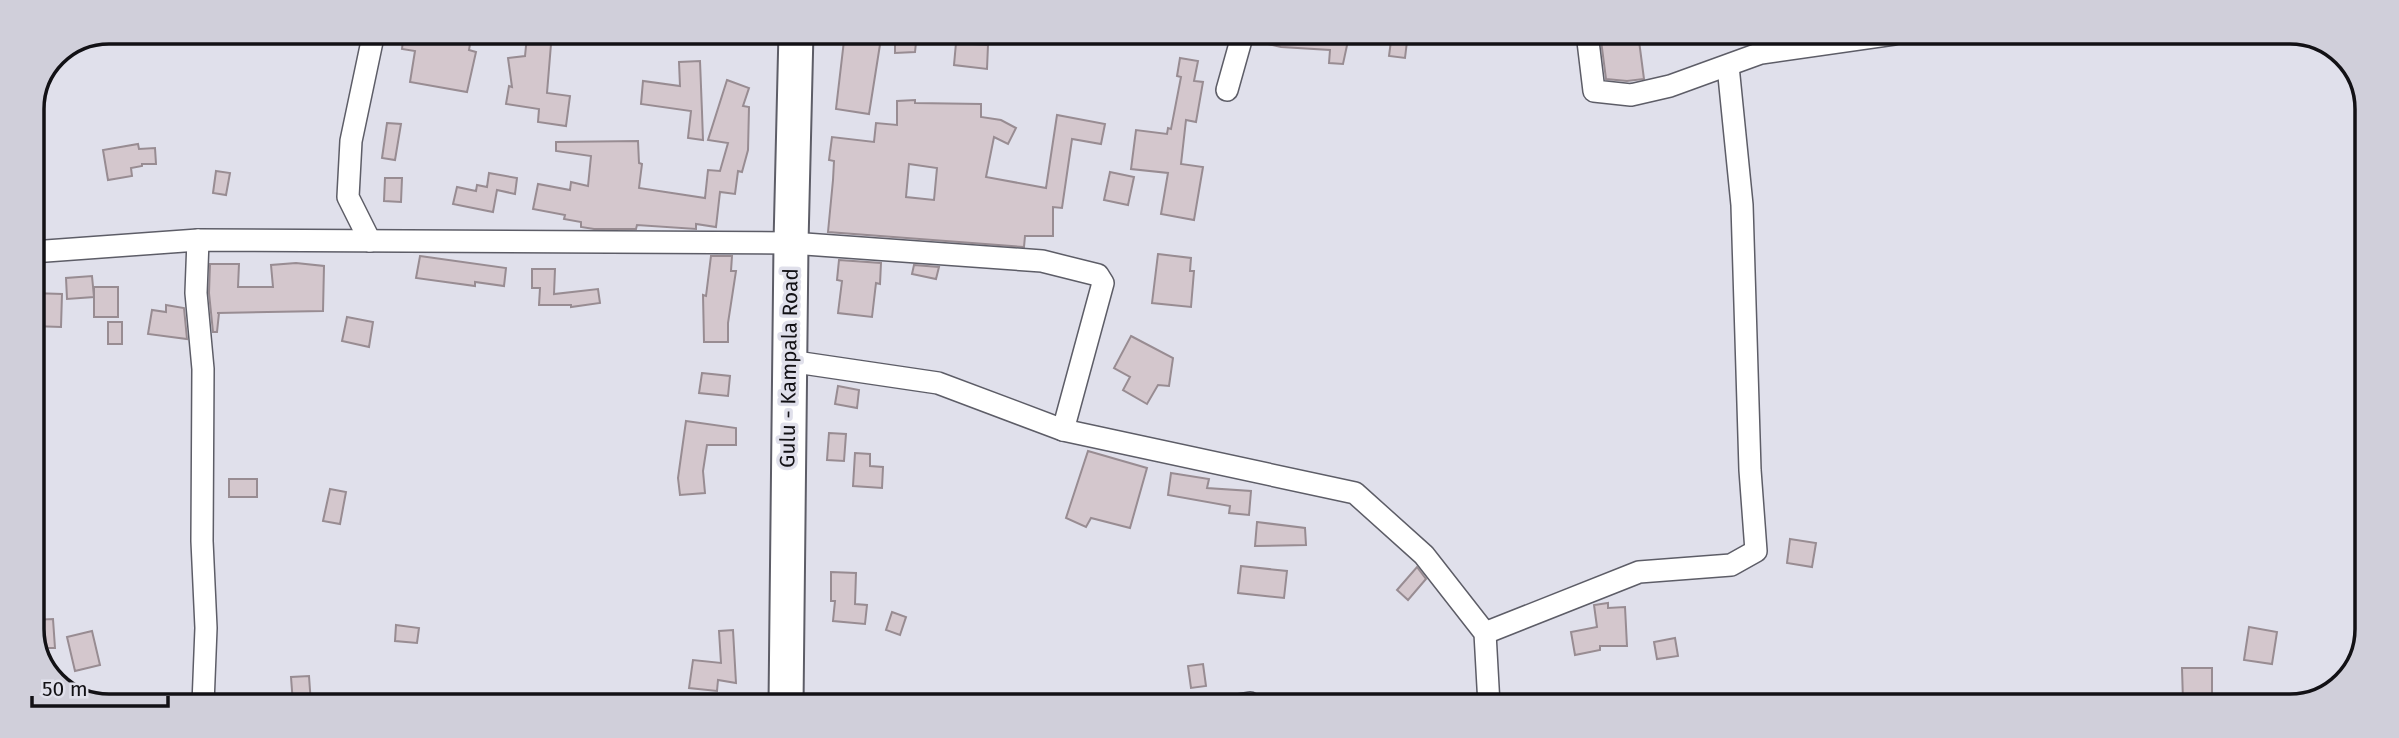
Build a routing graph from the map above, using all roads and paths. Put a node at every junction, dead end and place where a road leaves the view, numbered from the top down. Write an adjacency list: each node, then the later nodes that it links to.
1 (371, 44): 9 (street)
2 (796, 44): 10 (main road, Gulu - Kampala Road)
3 (1240, 44): 7 (street)
4 (1588, 44): 6 (street)
5 (1824, 44): 6 (street)
6 (1728, 66): 14 (street)
7 (1227, 90)
8 (198, 240): 9 (street); 11 (street); 15 (street)
9 (370, 241): 10 (street)
10 (791, 243): 12 (main road, Gulu - Kampala Road); 13 (street)
11 (44, 251)
12 (789, 361): 13 (street); 16 (main road, Gulu - Kampala Road)
13 (1063, 430): 14 (street)
14 (1486, 633): 17 (street)
15 (203, 694)
16 (786, 694)
17 (1489, 694)

